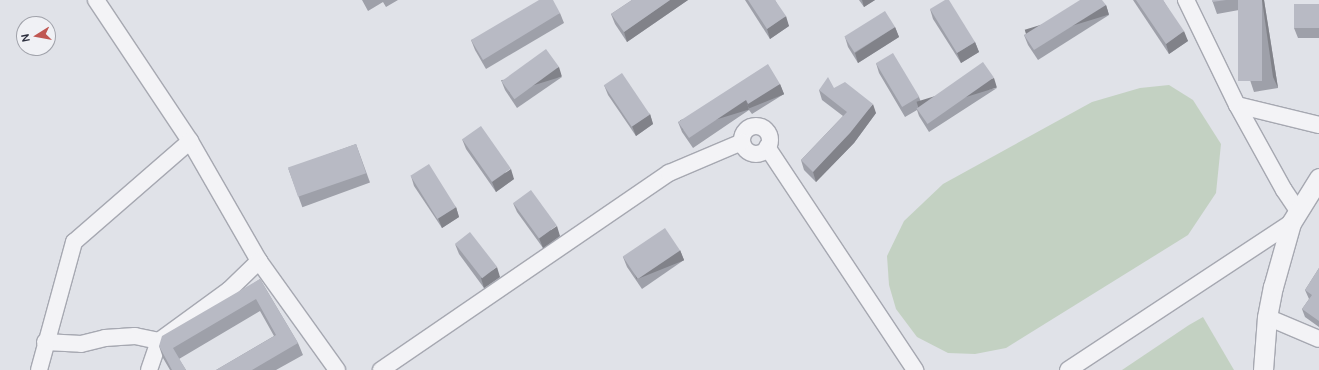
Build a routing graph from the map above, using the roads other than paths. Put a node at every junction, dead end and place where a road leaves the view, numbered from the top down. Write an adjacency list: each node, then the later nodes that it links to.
1 (96, 0): 5 (street)
2 (1186, 0): 3 (street)
3 (1237, 105): 4 (street); 7 (street)
4 (1319, 125)
5 (190, 141): 8 (street); 12 (street)
6 (1319, 178): 7 (street)
7 (1304, 206): 9 (street); 18 (street)
8 (259, 261): 11 (street); 15 (street)
9 (1267, 317): 10 (street); 19 (street)
10 (1319, 339)
11 (159, 341): 12 (street); 14 (street)
12 (45, 342): 13 (street)
13 (39, 370)
14 (149, 370)
15 (337, 370)
16 (381, 370): 17 (street)
17 (915, 370)
18 (1068, 370)
19 (1263, 370)

